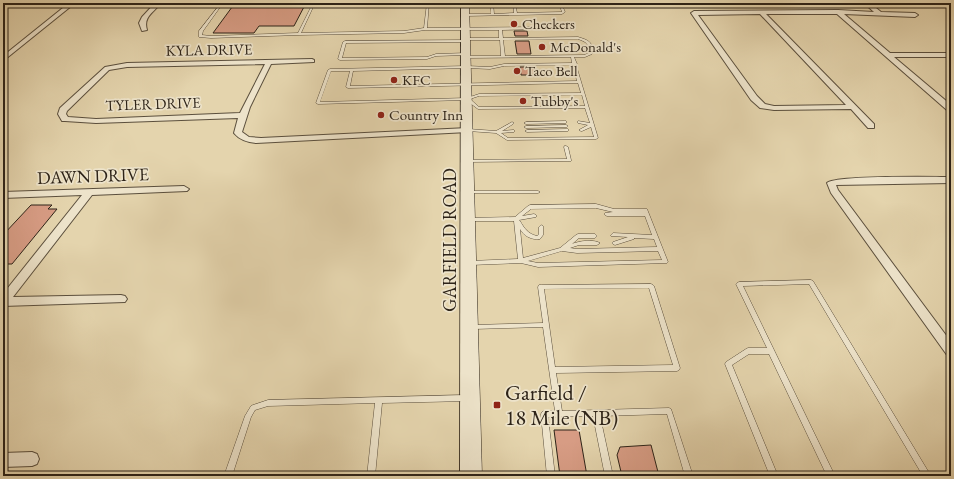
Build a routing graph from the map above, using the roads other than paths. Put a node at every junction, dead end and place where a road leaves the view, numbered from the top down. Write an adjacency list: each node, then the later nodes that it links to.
1 (72, 3): 27 (street)
2 (158, 3): 19 (street)
3 (222, 3): 20 (lane)
4 (314, 3): 20 (lane)
5 (428, 3): 17 (lane)
6 (492, 3): 14 (lane)
7 (514, 3): 12 (lane)
8 (560, 3): 12 (lane)
9 (867, 3): 13 (street)
10 (761, 12): 11 (street); 37 (street); 37 (street)
11 (838, 12): 13 (street); 23 (street)
12 (516, 14): 14 (lane)
13 (880, 14): 15 (street)
14 (493, 15): 21 (lane)
15 (915, 15)
16 (545, 28): 18 (lane)
17 (425, 29): 20 (lane); 21 (lane)
18 (500, 29): 21 (lane); 22 (lane)
19 (144, 30)
20 (299, 34)
21 (466, 38): 21 (lane); 22 (lane); 26 (lane); 30 (lane); 31 (lane); 33 (main road, GARFIELD ROAD)
22 (501, 39): 25 (lane); 26 (lane)
23 (888, 55): 24 (street); 35 (street)
24 (951, 55)
25 (572, 56): 26 (lane); 30 (lane)
26 (503, 57)
27 (3, 59)
28 (312, 61): 29 (street, KYLA DRIVE)
29 (269, 62): 38 (street); 39 (street, KYLA DRIVE)
30 (575, 64): 32 (lane)
31 (352, 69): 33 (lane); 33 (lane)
32 (580, 82): 33 (lane); 34 (lane)
33 (467, 92): 34 (lane); 36 (lane); 43 (main road, GARFIELD ROAD)
34 (583, 94): 36 (lane)
35 (949, 106)
36 (587, 107): 40 (lane)
37 (854, 107): 41 (street)
38 (243, 115): 39 (street, TYLER DRIVE); 43 (street)
39 (65, 119)
40 (592, 125): 40 (lane); 44 (lane)
41 (871, 126)
42 (526, 127): 42 (lane)
43 (468, 130): 44 (lane); 46 (main road, GARFIELD ROAD)
44 (497, 132): 44 (lane)
45 (566, 147): 46 (lane)
46 (468, 162): 50 (main road, GARFIELD ROAD)
47 (951, 180): 74 (street)
48 (184, 190): 49 (street, DAWN DRIVE)
49 (89, 192): 52 (street, DAWN DRIVE); 70 (street)
50 (468, 192): 51 (lane); 56 (main road, GARFIELD ROAD)
51 (538, 192)
52 (3, 195)
53 (607, 214): 54 (lane)
54 (647, 214): 57 (lane); 62 (lane)
55 (534, 216): 57 (lane)
56 (468, 219): 57 (lane); 68 (main road, GARFIELD ROAD)
57 (516, 219): 58 (lane); 67 (lane)
58 (541, 227)
59 (595, 236): 65 (lane)
60 (613, 236): 61 (lane)
61 (635, 237): 62 (lane); 64 (lane)
62 (655, 237): 66 (lane)
63 (597, 243): 65 (lane)
64 (615, 243)
65 (562, 249): 66 (lane); 67 (lane)
66 (660, 249): 67 (lane)
67 (521, 262): 68 (lane)
68 (469, 263): 72 (main road, GARFIELD ROAD)
69 (121, 299): 70 (street)
70 (3, 302)
71 (546, 325): 72 (lane); 75 (lane); 75 (lane)
72 (469, 328): 76 (main road, GARFIELD ROAD)
73 (771, 351): 88 (lane); 89 (lane); 90 (lane)
74 (951, 351)
75 (553, 370): 79 (lane)
76 (470, 398): 77 (lane); 84 (main road, GARFIELD ROAD)
77 (379, 400): 82 (lane); 83 (lane)
78 (596, 413): 79 (lane); 86 (lane); 87 (lane)
79 (558, 414): 85 (lane)
80 (32, 459): 81 (street)
81 (3, 460)
82 (228, 476)
83 (371, 476)
84 (471, 476)
85 (551, 476)
86 (609, 476)
87 (689, 476)
88 (774, 476)
89 (831, 476)
90 (927, 476)

